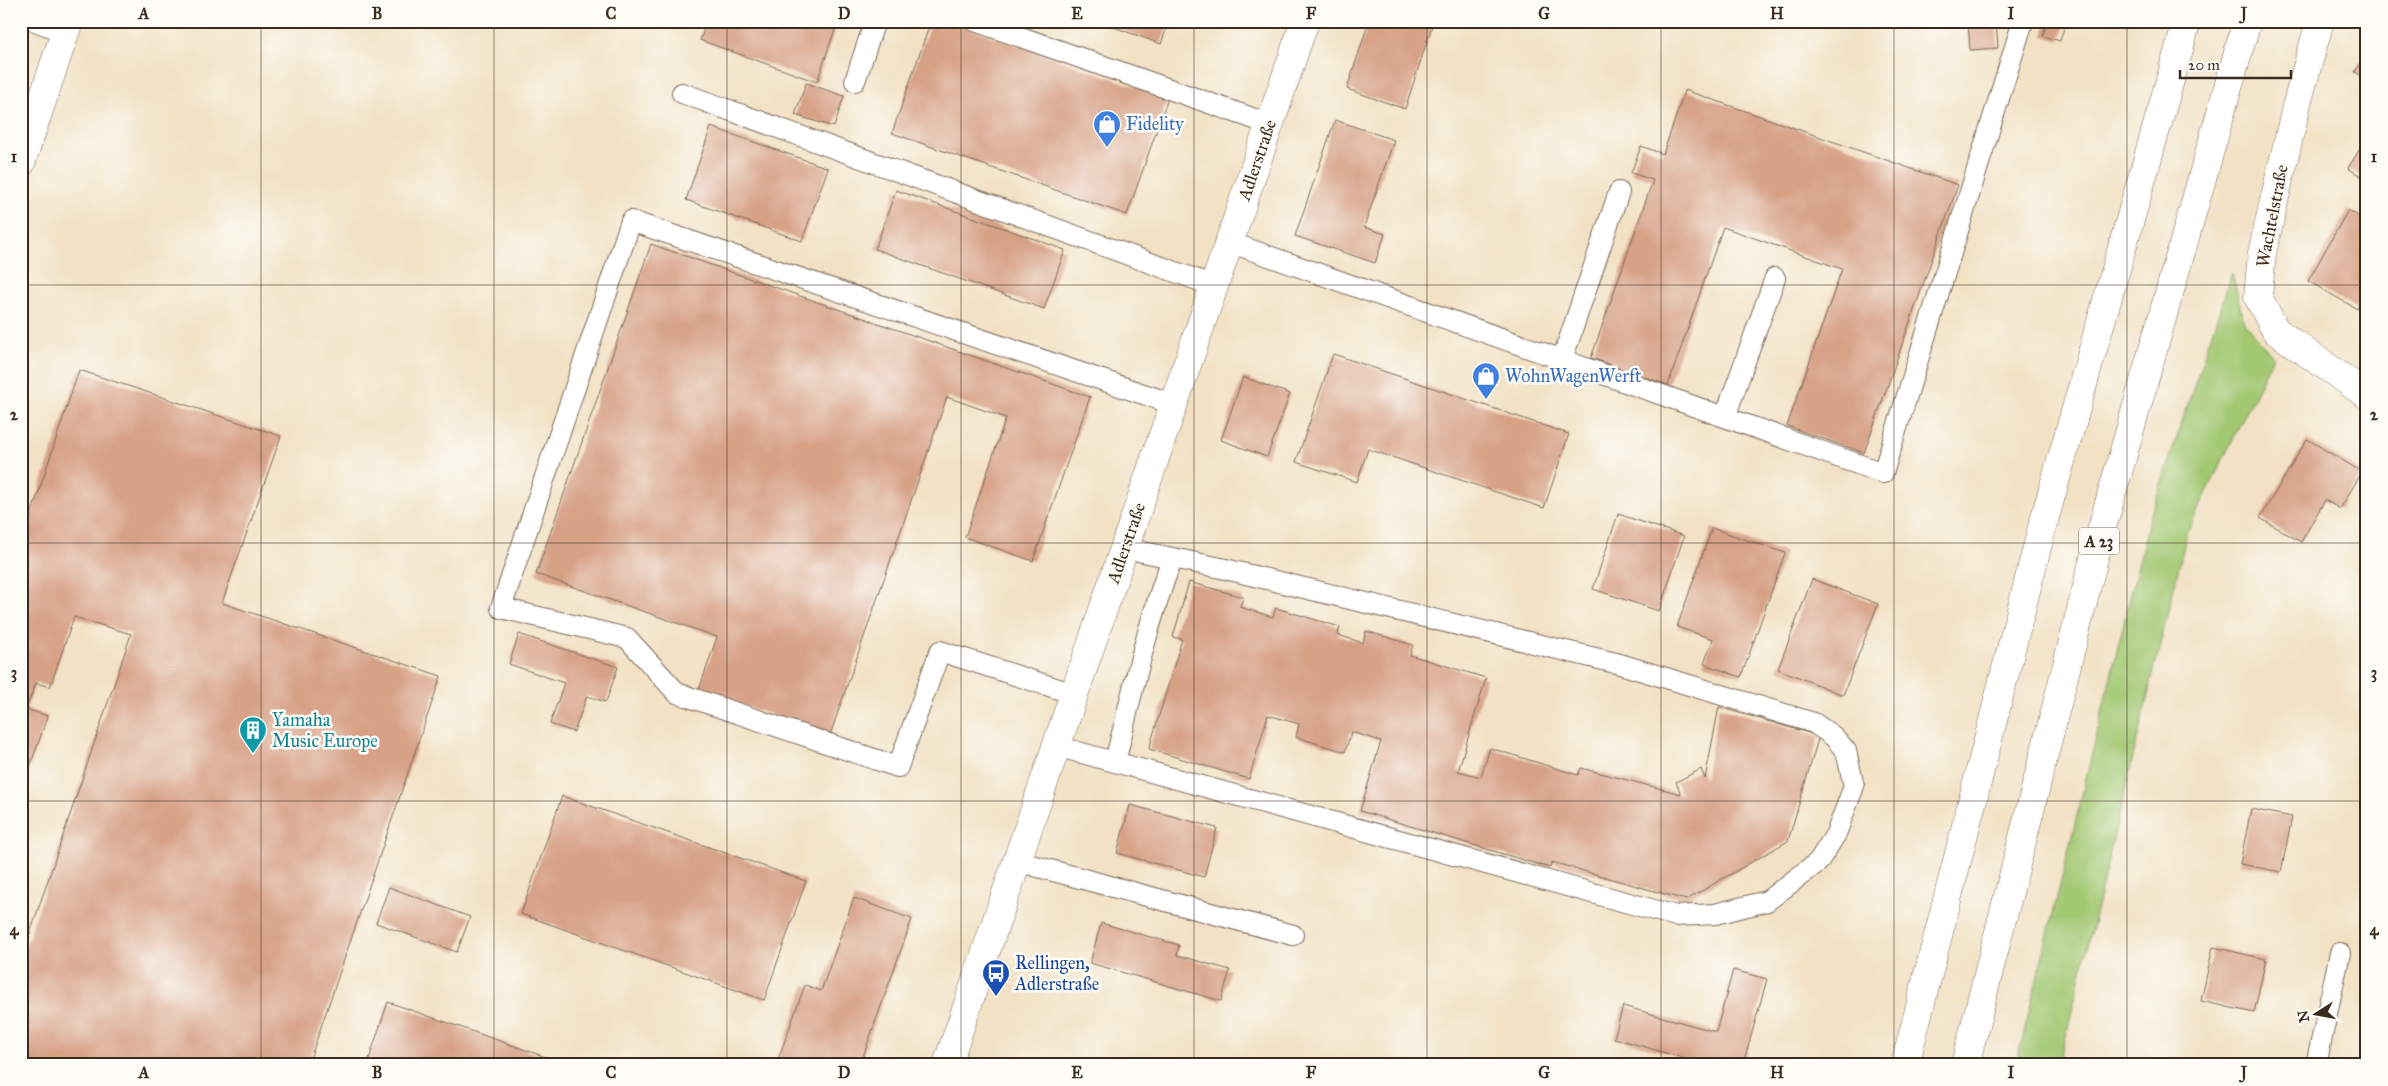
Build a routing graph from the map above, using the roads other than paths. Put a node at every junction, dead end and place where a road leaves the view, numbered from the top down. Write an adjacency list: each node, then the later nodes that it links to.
1 (35, 21): 9 (lane)
2 (875, 21): 10 (lane)
3 (975, 21): 12 (lane)
4 (1305, 21): 12 (main road, Adlerstraße)
5 (2023, 21): 21 (lane)
6 (2187, 21): 31 (main road)
7 (2247, 21): 32 (main road, A 23)
8 (2320, 21): 19 (main road, Wachtelstraße)
9 (67, 27): 13 (main road)
10 (855, 81)
11 (682, 93): 17 (lane)
12 (1269, 124): 15 (main road, Adlerstraße)
13 (23, 155)
14 (1619, 192): 18 (lane)
15 (1229, 242): 17 (main road, Adlerstraße); 18 (lane)
16 (1775, 278): 21 (lane)
17 (1214, 286): 20 (main road, Adlerstraße)
18 (1562, 360): 21 (lane)
19 (2367, 395)
20 (1174, 404): 22 (main road, Adlerstraße); 24 (lane)
21 (1725, 417)
22 (1124, 548): 23 (lane); 24 (main road, Adlerstraße)
23 (1172, 559): 26 (lane); 26 (lane)
24 (1074, 694): 25 (main road, Adlerstraße)
25 (1056, 746): 26 (lane); 27 (main road, Adlerstraße)
26 (1115, 762)
27 (1016, 861): 28 (lane); 30 (main road, Adlerstraße)
28 (1293, 935)
29 (2340, 953): 33 (lane)
30 (946, 1065)
31 (1905, 1065)
32 (1965, 1065)
33 (2316, 1065)

